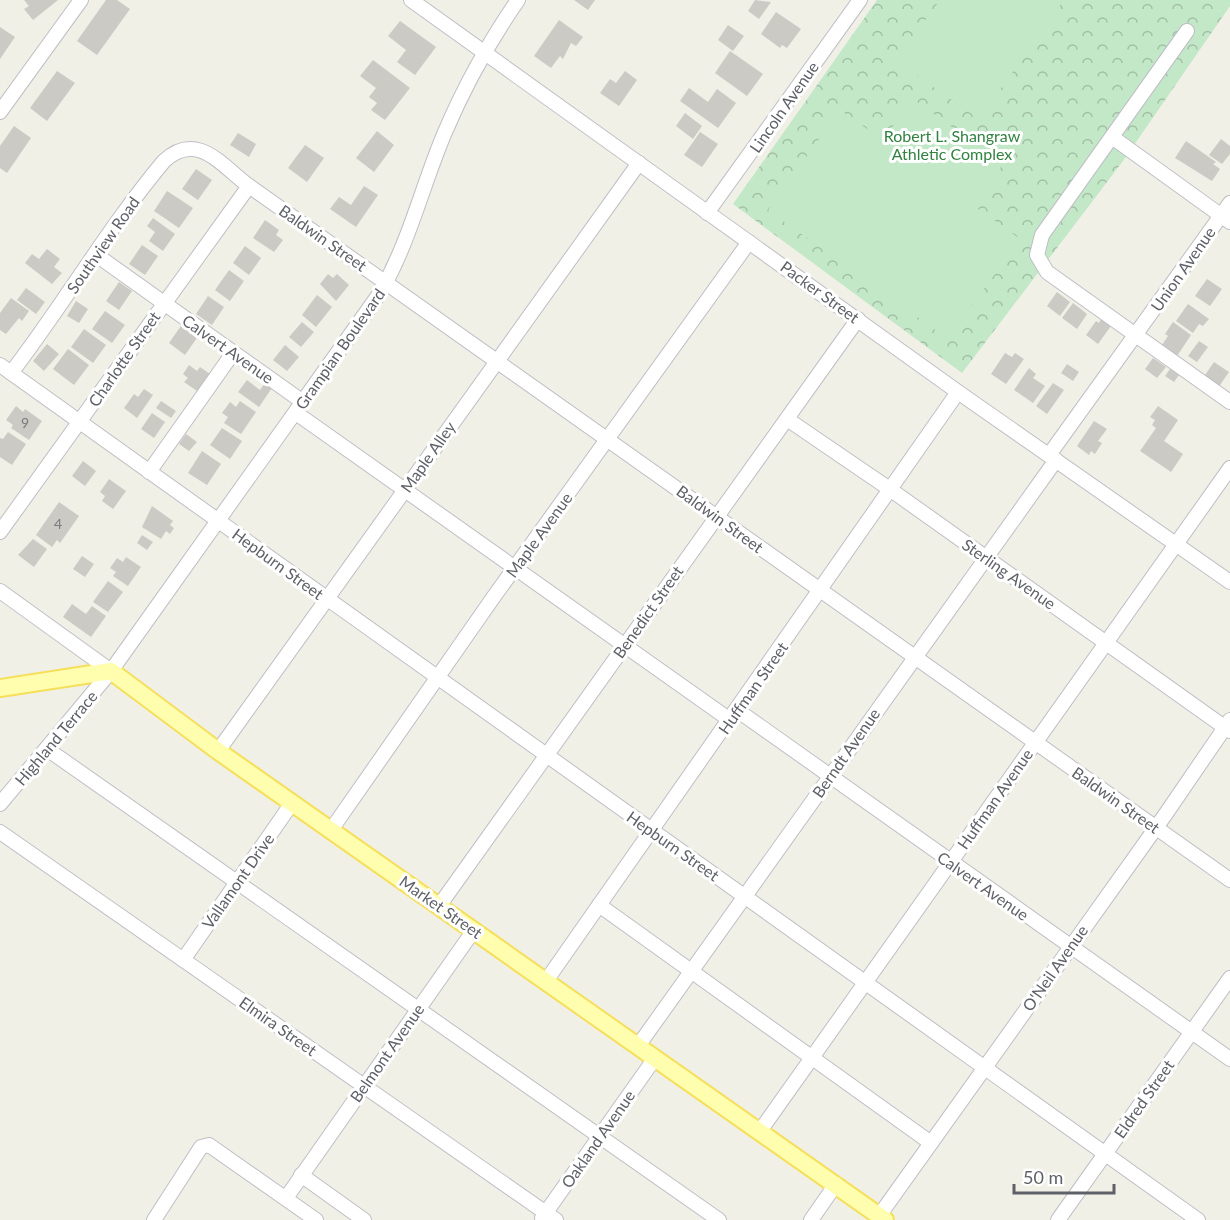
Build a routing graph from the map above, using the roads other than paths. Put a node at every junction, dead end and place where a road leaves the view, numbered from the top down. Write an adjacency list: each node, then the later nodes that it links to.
1 (81, 0): 7 (street)
2 (411, 0): 6 (street, Packer Street)
3 (518, 0): 6 (street, Grampian Boulevard)
4 (860, 0): 13 (street, Lincoln Avenue)
5 (1187, 31): 8 (street)
6 (483, 54): 10 (street, Packer Street); 17 (street, Grampian Boulevard)
7 (0, 112)
8 (1112, 137): 14 (street); 20 (street)
9 (211, 156): 11 (street, Baldwin Street); 16 (street, Southview Road)
10 (639, 164): 13 (street, Packer Street); 22 (street, Maple Alley)
11 (249, 186): 17 (street, Baldwin Street); 18 (street, Charlotte Street)
12 (1230, 203): 14 (street, Union Avenue)
13 (707, 213): 15 (street, Packer Street)
14 (1225, 218): 20 (street, Union Avenue)
15 (749, 242): 19 (street, Packer Street); 29 (street, Maple Avenue)
16 (95, 254): 18 (street, Calvert Avenue); 23 (street, Southview Road)
17 (386, 283): 22 (street, Baldwin Street); 26 (street, Grampian Boulevard)
18 (164, 304): 21 (street, Calvert Avenue); 28 (street, Charlotte Street)
19 (858, 319): 24 (street, Packer Street); 27 (street, Benedict Street)
20 (1136, 335): 25 (street); 30 (street, Union Avenue)
21 (234, 353): 26 (street, Calvert Avenue); 32 (street)
22 (497, 360): 29 (street, Baldwin Street); 33 (street, Maple Alley)
23 (5, 369): 28 (street, Hepburn Street)
24 (958, 392): 30 (street, Packer Street); 34 (street, Huffman Street)
25 (1230, 402)
26 (299, 407): 33 (street, Calvert Avenue); 36 (street, Grampian Boulevard)
27 (787, 419): 34 (street, Sterling Avenue); 35 (street, Benedict Street)
28 (80, 422): 32 (street, Hepburn Street); 37 (street, Charlotte Street)
29 (609, 439): 35 (street, Baldwin Street); 40 (street, Maple Avenue)
30 (1052, 457): 38 (street, Packer Street); 39 (street, Berndt Avenue)
31 (1230, 468): 38 (street, Huffman Avenue)
32 (149, 472): 36 (street, Hepburn Street)
33 (406, 490): 40 (street, Calvert Avenue); 44 (street, Maple Alley)
34 (891, 490): 39 (street, Sterling Avenue); 43 (street, Huffman Street)
35 (716, 517): 43 (street, Baldwin Street); 46 (street, Benedict Street)
36 (219, 520): 44 (street, Hepburn Street); 48 (street, Grampian Boulevard)
37 (0, 532)
38 (1176, 543): 41 (street, Packer Street); 45 (street, Huffman Avenue)
39 (986, 557): 45 (street, Sterling Avenue); 47 (street, Berndt Avenue)
40 (514, 568): 46 (street, Calvert Avenue); 49 (street, Maple Avenue)
41 (1230, 582)
42 (0, 591): 48 (street, Market Street)
43 (820, 591): 47 (street, Baldwin Street); 51 (street, Huffman Street)
44 (327, 599): 49 (street, Hepburn Street); 55 (street, Maple Alley)
45 (1106, 642): 52 (street, Sterling Avenue); 53 (street, Huffman Avenue)
46 (624, 647): 51 (street, Calvert Avenue); 56 (street, Benedict Street)
47 (915, 657): 53 (street, Baldwin Street); 57 (street, Berndt Avenue)
48 (111, 671): 50 (main road); 54 (street, Highland Terrace); 55 (main road, Market Street)
49 (439, 678): 56 (street, Hepburn Street); 61 (street, Maple Avenue)
50 (0, 688)
51 (734, 715): 57 (street, Calvert Avenue); 62 (street, Huffman Street)
52 (1228, 726): 60 (street, O'Neil Avenue)
53 (1034, 743): 60 (street, Baldwin Street); 64 (street, Huffman Avenue)
54 (47, 749): 59 (street, Highland Terrace); 66 (street)
55 (218, 751): 58 (main road, Market Street)
56 (545, 756): 62 (street, Hepburn Street); 69 (street, Benedict Street)
57 (831, 777): 64 (street, Calvert Avenue); 67 (street, Berndt Avenue)
58 (292, 803): 61 (main road, Market Street); 66 (street, Vallamont Drive)
59 (0, 804)
60 (1156, 828): 65 (street, Baldwin Street); 71 (street, O'Neil Avenue)
61 (331, 830): 69 (main road, Market Street)
62 (652, 831): 67 (street, Hepburn Street); 68 (street, Huffman Street)
63 (0, 832): 72 (street, Elmira Street)
64 (951, 863): 71 (street, Calvert Avenue); 76 (street, Huffman Avenue)
65 (1230, 880)
66 (237, 882): 72 (street, Vallamont Drive); 77 (street)
67 (746, 897): 73 (street, Berndt Avenue); 76 (street, Hepburn Street)
68 (599, 905): 73 (street); 75 (street, Huffman Street)
69 (439, 906): 70 (main road, Market Street)
70 (474, 930): 75 (main road, Market Street); 77 (street, Belmont Avenue)
71 (1070, 948): 78 (street, Calvert Avenue); 83 (street, O'Neil Avenue)
72 (183, 960): 84 (street, Elmira Street)
73 (692, 972): 79 (street, Berndt Avenue); 81 (street)
74 (1230, 978): 78 (street, Eldred Street)
75 (546, 981): 79 (main road, Market Street)
76 (865, 982): 81 (street, Huffman Avenue); 83 (street, Hepburn Street)
77 (418, 1008): 84 (street, Belmont Avenue); 86 (street)
78 (1191, 1033): 82 (street, Calvert Avenue); 88 (street, Eldred Street)
79 (638, 1046): 80 (main road, Market Street)
80 (655, 1058): 85 (main road, Market Street); 86 (street, Oakland Avenue)
81 (813, 1058): 85 (street, Huffman Avenue); 87 (street)
82 (1230, 1059)
83 (984, 1068): 87 (street, O'Neil Avenue); 88 (street, Hepburn Street)
84 (364, 1085): 89 (street, Belmont Avenue); 92 (street, Elmira Street)
85 (760, 1131): 90 (main road, Market Street)
86 (599, 1137): 92 (street, Oakland Avenue); 97 (street)
87 (931, 1143): 93 (street, O'Neil Avenue)
88 (1106, 1153): 99 (street, Eldred Street); 100 (street, Hepburn Street)
89 (301, 1175): 91 (street, Belmont Avenue); 96 (street)
90 (836, 1185): 93 (main road, Market Street); 98 (street)
91 (286, 1198): 94 (street); 95 (street)
92 (548, 1218)
93 (882, 1218)
94 (154, 1220)
95 (316, 1220)
96 (364, 1220)
97 (719, 1220)
98 (810, 1220)
99 (1058, 1220)
100 (1198, 1220)

